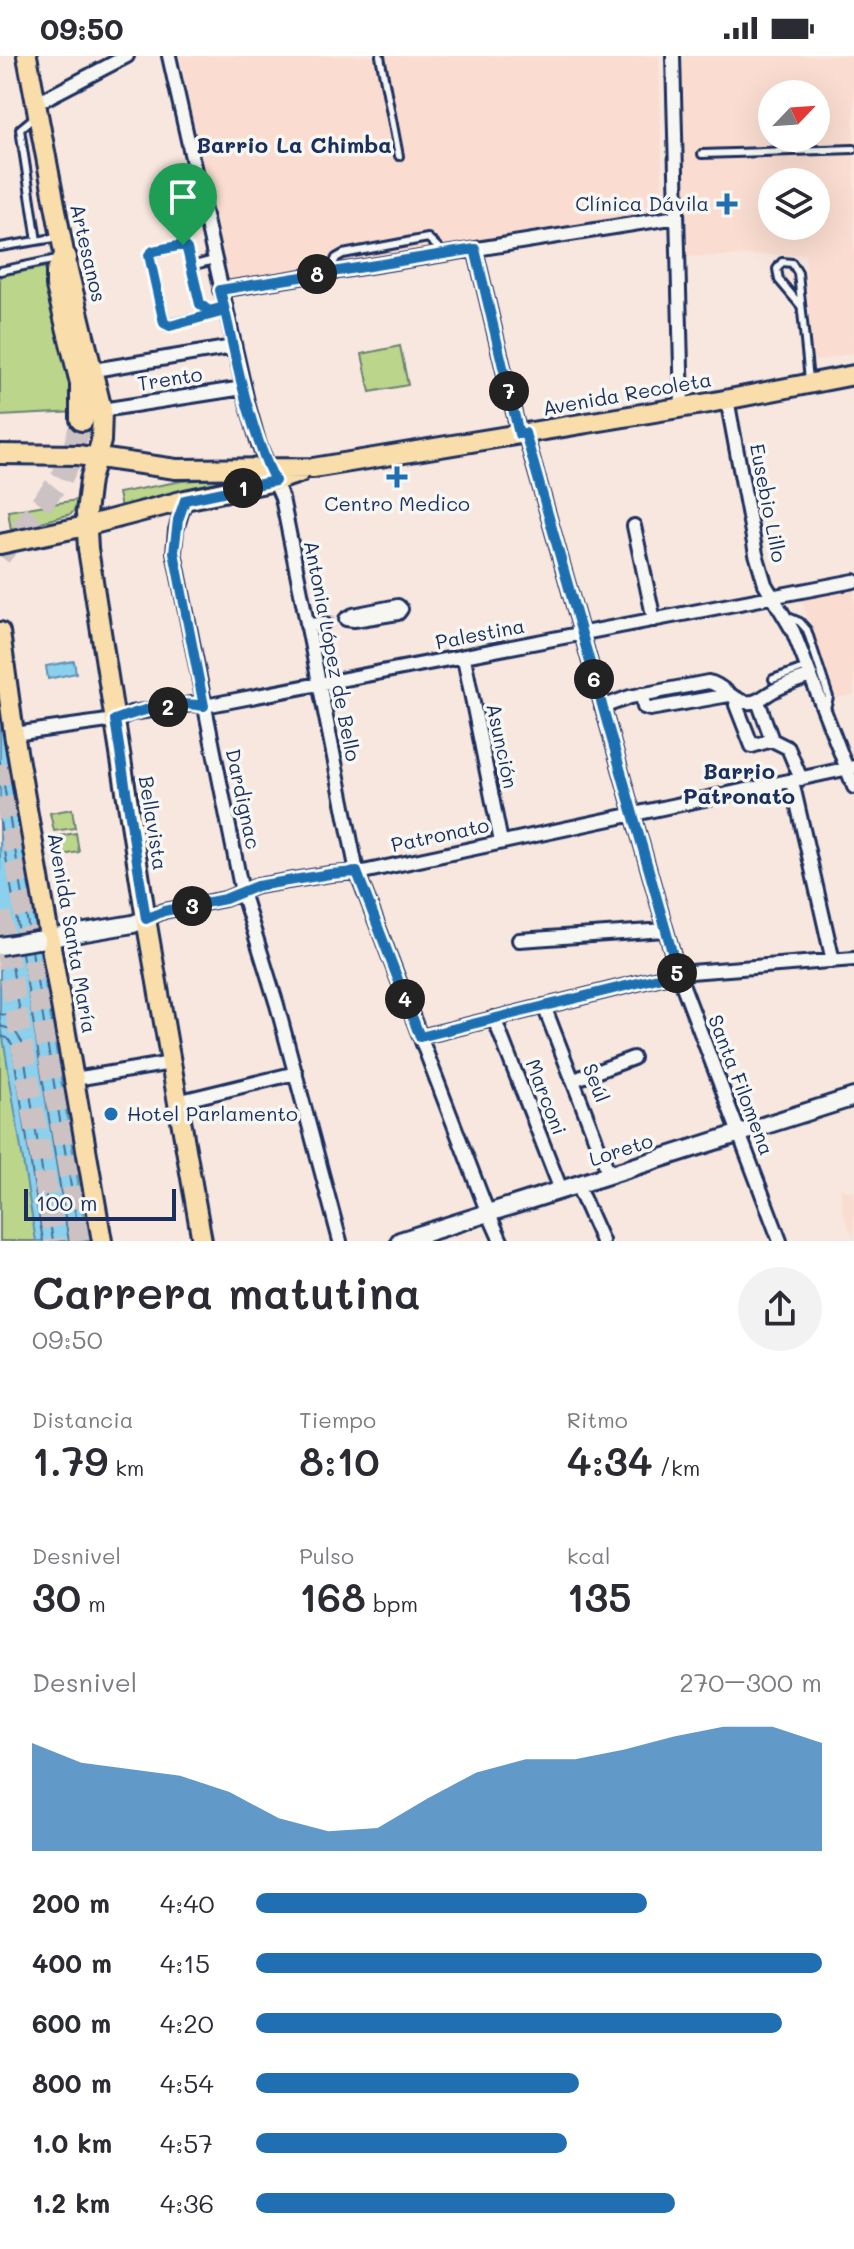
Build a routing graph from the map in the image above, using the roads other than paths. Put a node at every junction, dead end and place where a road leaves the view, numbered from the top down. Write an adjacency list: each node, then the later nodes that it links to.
1 (27, 56): 6 (main road, Artesanos)
2 (127, 56): 6 (street)
3 (169, 56): 15 (street, Antonia López de Bello)
4 (380, 56): 9 (lane)
5 (673, 56): 10 (street)
6 (36, 109): 11 (lane); 13 (main road, Artesanos)
7 (854, 149): 8 (lane)
8 (702, 154)
9 (399, 156)
10 (677, 217): 14 (street); 28 (street)
11 (37, 241): 12 (lane); 13 (lane)
12 (0, 247)
13 (63, 247): 17 (lane); 23 (main road, Artesanos); 29 (highway)
14 (475, 249): 18 (street); 30 (street, Santa Filomena)
15 (214, 260): 16 (lane); 18 (street, Antonia López de Bello)
16 (191, 266): 21 (lane); 21 (lane)
17 (0, 271)
18 (220, 290): 20 (street, Antonia López de Bello)
19 (801, 306): 19 (lane); 25 (lane)
20 (225, 309): 21 (lane); 22 (street, Antonia López de Bello)
21 (204, 313)
22 (233, 347): 23 (street); 26 (street, Antonia López de Bello)
23 (94, 370): 29 (main road, Artesanos)
24 (854, 375): 25 (main road, Avenida Recoleta)
25 (809, 384): 27 (main road, Avenida Recoleta)
26 (243, 388): 29 (street, Trento); 33 (street, Antonia López de Bello)
27 (727, 399): 28 (main road, Avenida Recoleta); 39 (street, Eusebio Lillo)
28 (682, 407): 30 (main road, Avenida Recoleta)
29 (92, 414): 32 (main road, Artesanos)
30 (522, 434): 33 (main road, Avenida Recoleta); 45 (street, Santa Filomena)
31 (0, 454): 32 (main road, Avenida Recoleta)
32 (97, 458): 33 (main road, Avenida Recoleta); 35 (main road, Bellavista)
33 (272, 474): 34 (main road, Avenida Recoleta); 43 (street, Antonia López de Bello)
34 (185, 500): 35 (main road, Avenida Recoleta); 52 (street, Dardignac)
35 (86, 526): 37 (main road, Avenida Recoleta); 55 (main road, Bellavista)
36 (634, 526): 41 (street)
37 (0, 544)
38 (854, 581): 39 (street, Palestina)
39 (773, 598): 40 (street, Eusebio Lillo); 41 (street, Palestina)
40 (786, 616): 47 (street, Eusebio Lillo); 54 (lane)
41 (654, 620): 45 (street, Palestina)
42 (323, 623): 43 (street)
43 (307, 626): 49 (street, Antonia López de Bello)
44 (0, 632): 56 (main road, Avenida Santa María)
45 (581, 634): 46 (street, Palestina); 53 (street, Santa Filomena)
46 (464, 658): 49 (street, Palestina); 62 (street, Asunción)
47 (809, 672): 48 (lane); 51 (street); 54 (street, Eusebio Lillo)
48 (773, 679)
49 (318, 686): 52 (street, Palestina); 63 (street, Antonia López de Bello)
50 (734, 697): 51 (street); 53 (street); 57 (street)
51 (758, 701): 57 (street)
52 (204, 706): 55 (street, Palestina); 64 (street, Dardignac)
53 (602, 707): 61 (street, Santa Filomena)
54 (824, 713): 58 (street, Eusebio Lillo)
55 (115, 720): 56 (street, Palestina); 65 (main road, Bellavista)
56 (14, 734): 67 (main road, Avenida Santa María)
57 (772, 740): 59 (street)
58 (850, 768): 59 (street, Patronato); 60 (street, Eusebio Lillo)
59 (796, 780): 61 (street, Patronato); 71 (street)
60 (854, 787)
61 (632, 813): 62 (street, Patronato); 66 (street, Santa Filomena)
62 (501, 842): 63 (street, Patronato)
63 (357, 872): 64 (street, Patronato); 75 (street, Antonia López de Bello)
64 (242, 892): 65 (street, Patronato); 78 (street, Dardignac)
65 (146, 919): 67 (main road, Patronato); 77 (main road, Bellavista)
66 (665, 930): 68 (street); 72 (street, Santa Filomena)
67 (44, 938): 69 (main road, Patronato, bridge); 79 (main road, Avenida Santa María)
68 (519, 940)
69 (0, 946)
70 (854, 959): 71 (street)
71 (833, 961): 72 (street)
72 (678, 973): 73 (street); 83 (street, Santa Filomena)
73 (544, 1006): 74 (street); 80 (street, Seúl)
74 (494, 1018): 75 (street); 85 (street, Marconi)
75 (420, 1037): 86 (street, Antonia López de Bello)
76 (633, 1058): 80 (street)
77 (171, 1063): 79 (street); 82 (main road, Bellavista)
78 (296, 1073): 82 (street); 89 (street, Dardignac)
79 (75, 1079): 87 (main road, Avenida Santa María)
80 (574, 1080): 84 (street, Seúl)
81 (854, 1097): 83 (main road, Loreto)
82 (177, 1102): 88 (main road, Bellavista)
83 (737, 1134): 84 (main road, Loreto); 93 (street, Santa Filomena)
84 (609, 1174): 85 (main road, Loreto)
85 (569, 1187): 86 (main road, Loreto); 92 (street, Marconi)
86 (488, 1213): 90 (main road, Loreto); 91 (street, Antonia López de Bello)
87 (102, 1241)
88 (202, 1241)
89 (340, 1241)
90 (400, 1241)
91 (501, 1241)
92 (602, 1241)
93 (780, 1241)

